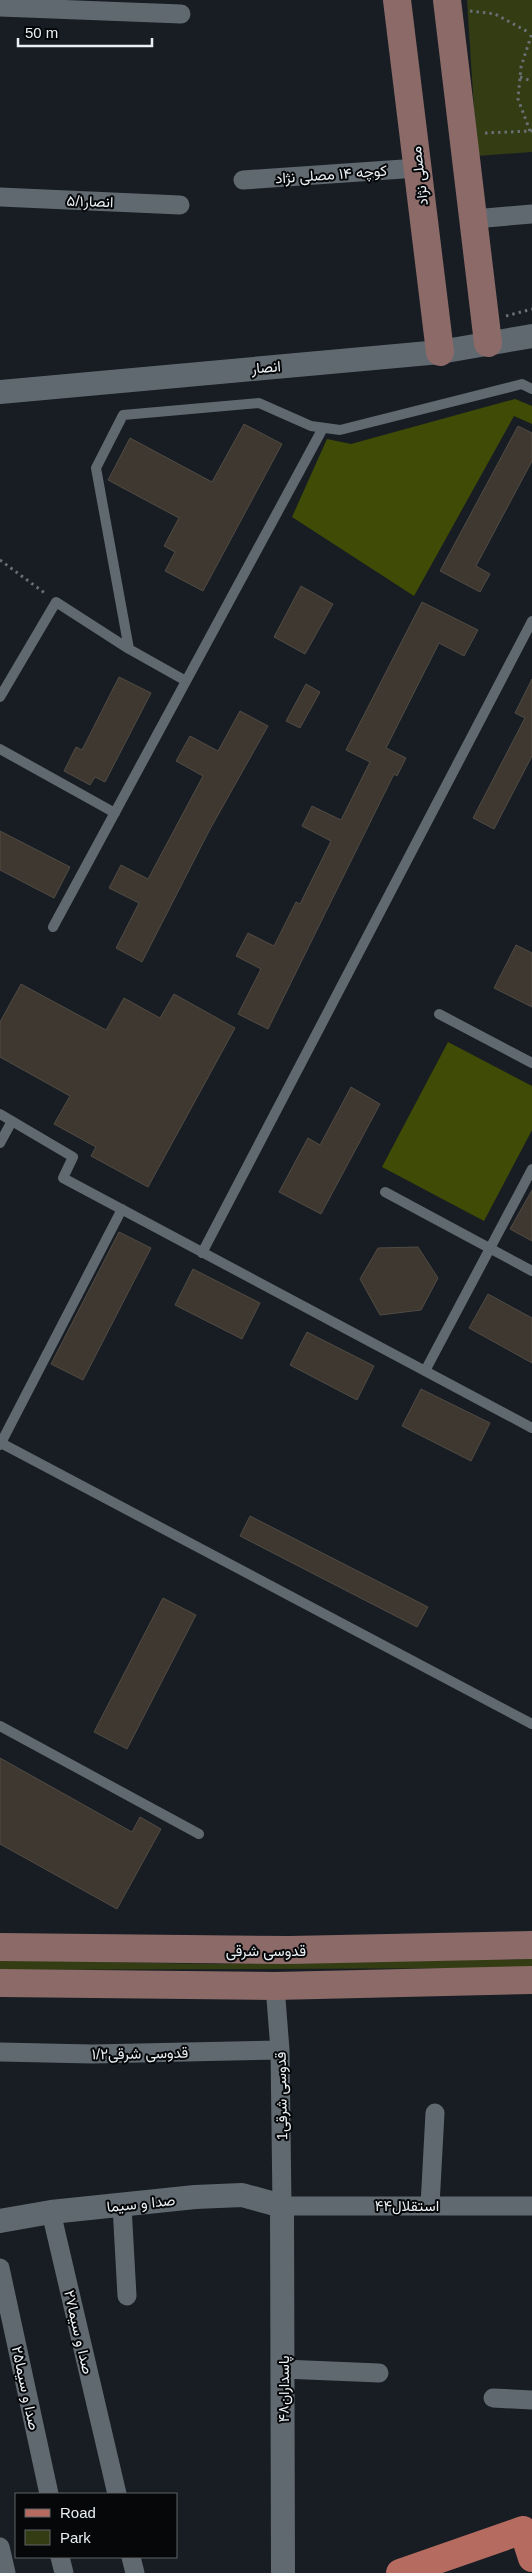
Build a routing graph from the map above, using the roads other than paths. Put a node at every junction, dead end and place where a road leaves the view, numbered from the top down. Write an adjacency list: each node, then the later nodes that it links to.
1 (397, 0): 5 (main road, مصلی نژاد)
2 (459, 6): 10 (main road)
3 (0, 7): 4 (street)
4 (181, 14)
5 (418, 168): 6 (street, کوچه ۱۴ مصلی نژاد); 13 (main road, مصلی نژاد)
6 (243, 180)
7 (0, 197): 8 (street, انصار۵/۱)
8 (180, 205)
9 (532, 214): 10 (street)
10 (474, 219): 12 (main road)
11 (532, 336): 12 (street, انصار)
12 (488, 343): 13 (street, انصار)
13 (440, 352): 15 (street, انصار)
14 (532, 389): 16 (lane)
15 (0, 392)
16 (323, 428): 18 (lane); 19 (lane)
17 (532, 621): 33 (lane)
18 (129, 649): 19 (lane); 20 (lane)
19 (186, 681): 22 (lane)
20 (0, 697)
21 (0, 749): 22 (lane)
22 (116, 813): 23 (lane)
23 (53, 928)
24 (439, 1014): 25 (lane)
25 (532, 1063)
26 (0, 1114): 27 (lane)
27 (12, 1121): 28 (lane); 31 (lane)
28 (0, 1143)
29 (532, 1169): 32 (lane)
30 (385, 1192): 32 (lane)
31 (122, 1209): 33 (lane); 37 (lane)
32 (490, 1248): 34 (lane); 35 (lane)
33 (202, 1253): 35 (lane)
34 (532, 1271)
35 (425, 1371): 36 (lane)
36 (532, 1428)
37 (1, 1444): 38 (lane)
38 (532, 1724)
39 (0, 1726): 40 (lane)
40 (200, 1834)
41 (532, 1945): 42 (main road, قدوسی شرقی)
42 (0, 1947)
43 (532, 1980): 45 (main road)
44 (0, 1982): 45 (main road)
45 (274, 1986): 46 (street, 1قدوسی شرقی)
46 (280, 2050): 47 (street, قدوسی شرقی۱/۲); 51 (street, 1قدوسی شرقی)
47 (0, 2052)
48 (435, 2113): 49 (street)
49 (430, 2205): 51 (street, استقلال۴۴); 52 (street, استقلال۴۴)
50 (122, 2206): 51 (street, صدا و سیما); 53 (street, صدا و سیما); 56 (street)
51 (282, 2206): 57 (street, پاسداران۴۸)
52 (532, 2206)
53 (51, 2212): 54 (street, صدا و سیما); 62 (street, صدا و سیما۲۷)
54 (0, 2221)
55 (0, 2268): 61 (street, صدا و سیما۲۵)
56 (127, 2296)
57 (283, 2369): 58 (street); 71 (street, پاسداران۴۸)
58 (379, 2373)
59 (493, 2398): 60 (street)
60 (532, 2400)
61 (47, 2486)
62 (117, 2493)
63 (529, 2531): 67 (main road); 72 (main road)
64 (0, 2547): 68 (street)
65 (60, 2558): 69 (street)
66 (131, 2558): 70 (street)
67 (532, 2558)
68 (6, 2573)
69 (64, 2573)
70 (135, 2573)
71 (283, 2573)
72 (400, 2573)

